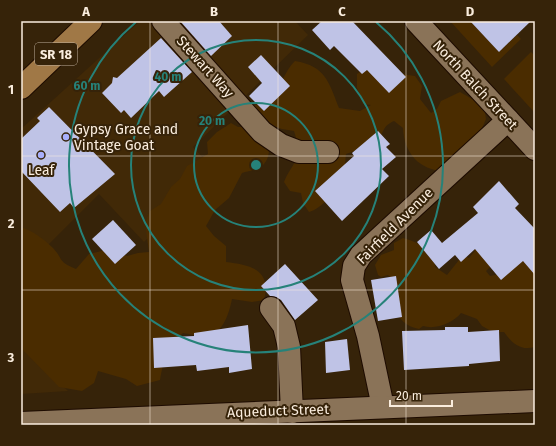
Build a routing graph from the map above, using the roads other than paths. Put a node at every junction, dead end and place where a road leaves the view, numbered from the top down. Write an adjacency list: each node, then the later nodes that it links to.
1 (91, 21): 4 (main road, SR 18)
2 (163, 21): 7 (street, Stewart Way)
3 (416, 21): 5 (street, North Balch Street)
4 (21, 87)
5 (508, 120): 6 (street, North Balch Street); 11 (street, Fairfield Avenue)
6 (535, 149)
7 (328, 152)
8 (271, 308): 10 (street)
9 (535, 401): 11 (street, Aqueduct Street)
10 (292, 412): 11 (street, Aqueduct Street); 12 (street, Aqueduct Street)
11 (383, 413)
12 (21, 422)

